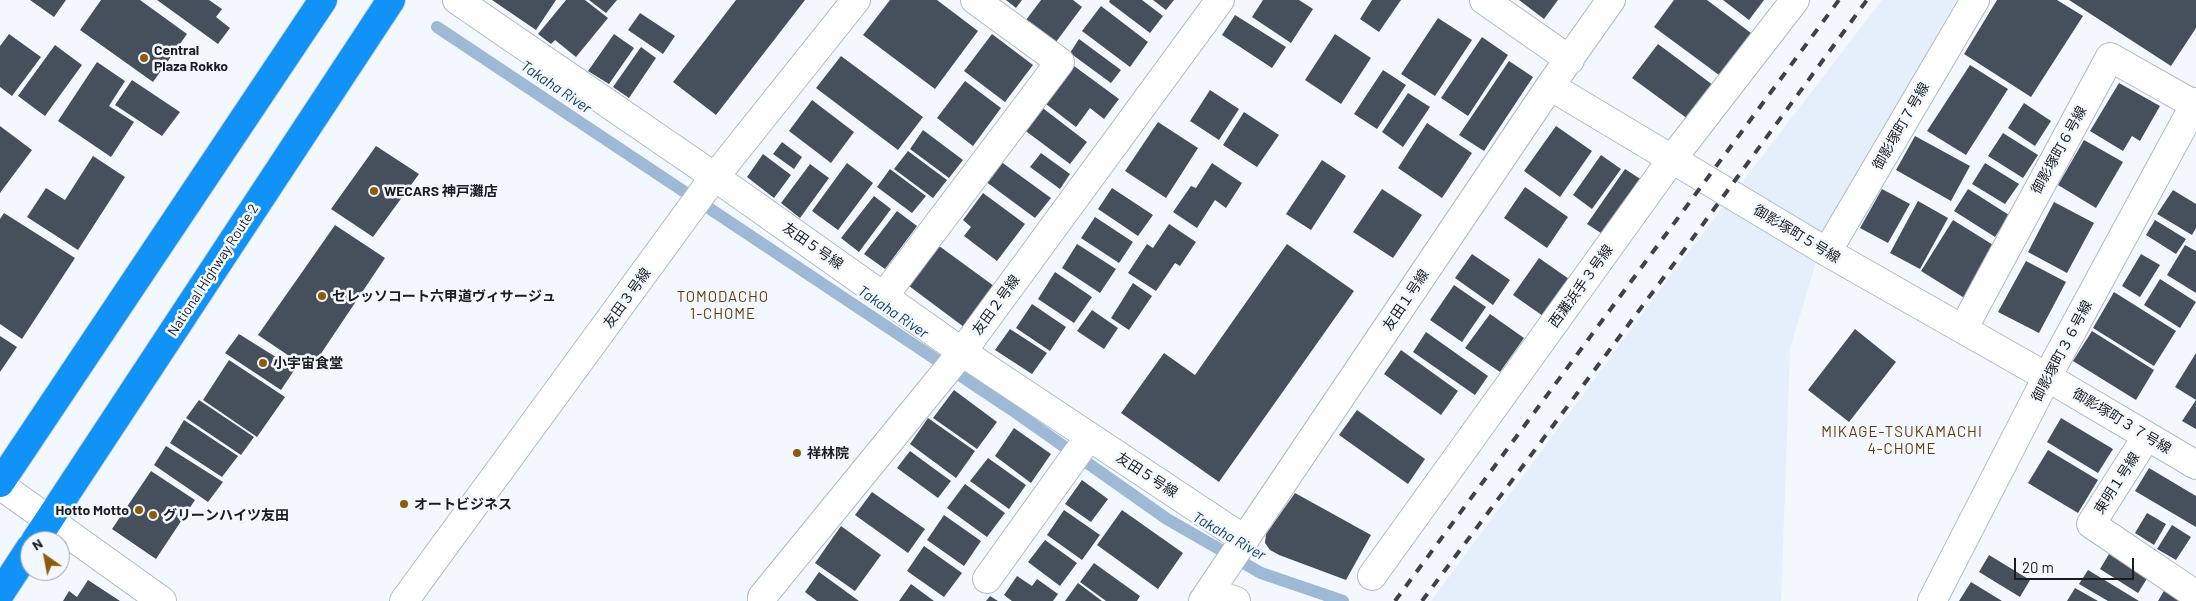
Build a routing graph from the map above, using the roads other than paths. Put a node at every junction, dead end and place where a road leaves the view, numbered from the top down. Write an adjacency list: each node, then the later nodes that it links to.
1 (323, 0): 24 (highway)
2 (391, 0): 25 (highway, National Highway Route 2)
3 (457, 0): 15 (street, 友田５号線)
4 (856, 0): 15 (street, 友田３号線)
5 (975, 0): 17 (street)
6 (1220, 0): 19 (street, 友田２号線)
7 (1484, 0): 11 (street)
8 (1611, 0): 11 (street, 友田１号線)
9 (1795, 0): 14 (street, 西灘浜手３号線)
10 (1975, 0): 16 (street, 御影塚町７号線)
11 (1570, 60): 12 (street, 友田１号線)
12 (1550, 86): 14 (street, 御影塚町５号線); 26 (street, 友田１号線)
13 (2195, 104): 18 (street, 御影塚町６号線); 20 (street, 御影塚町３６号線)
14 (1672, 159): 16 (street, 御影塚町５号線); 29 (street, 西灘浜手３号線)
15 (711, 183): 17 (street, 友田５号線); 35 (street, 友田３号線)
16 (1827, 252): 18 (street, 御影塚町５号線)
17 (884, 296): 19 (street, 友田５号線)
18 (1962, 328): 20 (street, 御影塚町５号線)
19 (959, 355): 22 (street, 友田５号線); 36 (street, 友田２号線)
20 (2048, 377): 21 (street, 御影塚町３７号線); 38 (street, 御影塚町３６号線)
21 (2147, 436): 23 (street, 御影塚町３７号線); 33 (street, 東明１号線)
22 (1080, 450): 26 (street, 友田５号線); 30 (street)
23 (2196, 465)
24 (0, 484): 25 (street)
25 (41, 531)
26 (1241, 545): 31 (street, 友田１号線)
27 (70, 548): 34 (street)
28 (20, 563): 32 (highway)
29 (1372, 576)
30 (987, 579)
31 (1211, 591): 37 (street)
32 (0, 594)
33 (2196, 596)
34 (162, 601)
35 (404, 601)
36 (762, 601)
37 (1236, 601)
38 (1932, 601)

